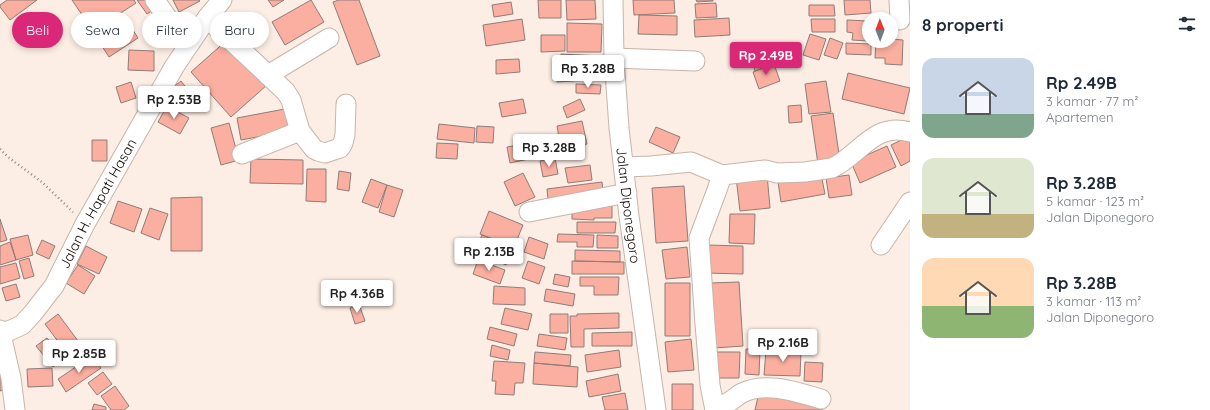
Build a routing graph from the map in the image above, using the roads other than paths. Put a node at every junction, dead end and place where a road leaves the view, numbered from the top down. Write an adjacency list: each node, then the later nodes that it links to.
1 (155, 0): 5 (street)
2 (222, 0): 6 (street, Jalan H. Hapati Hasan)
3 (614, 0): 11 (street, Jalan Diponegoro)
4 (899, 0): 7 (street)
5 (163, 12)
6 (207, 18): 8 (street, Jalan H. Hapati Hasan); 13 (street)
7 (900, 20)
8 (202, 25)
9 (329, 38): 13 (street)
10 (186, 48): 24 (street, Jalan H. Hapati Hasan)
11 (614, 58): 12 (street); 18 (street, Jalan Diponegoro)
12 (695, 61)
13 (268, 75): 15 (street)
14 (346, 104): 15 (street)
15 (300, 131): 17 (street)
16 (910, 132): 19 (street)
17 (242, 154)
18 (624, 167): 19 (street); 20 (street, Jalan Diponegoro)
19 (722, 175): 28 (street)
20 (627, 193): 22 (street); 27 (street, Jalan Diponegoro)
21 (910, 202): 23 (street)
22 (529, 212)
23 (881, 245)
24 (0, 333): 26 (street)
25 (821, 398): 28 (street)
26 (15, 410)
27 (656, 410)
28 (715, 410)

